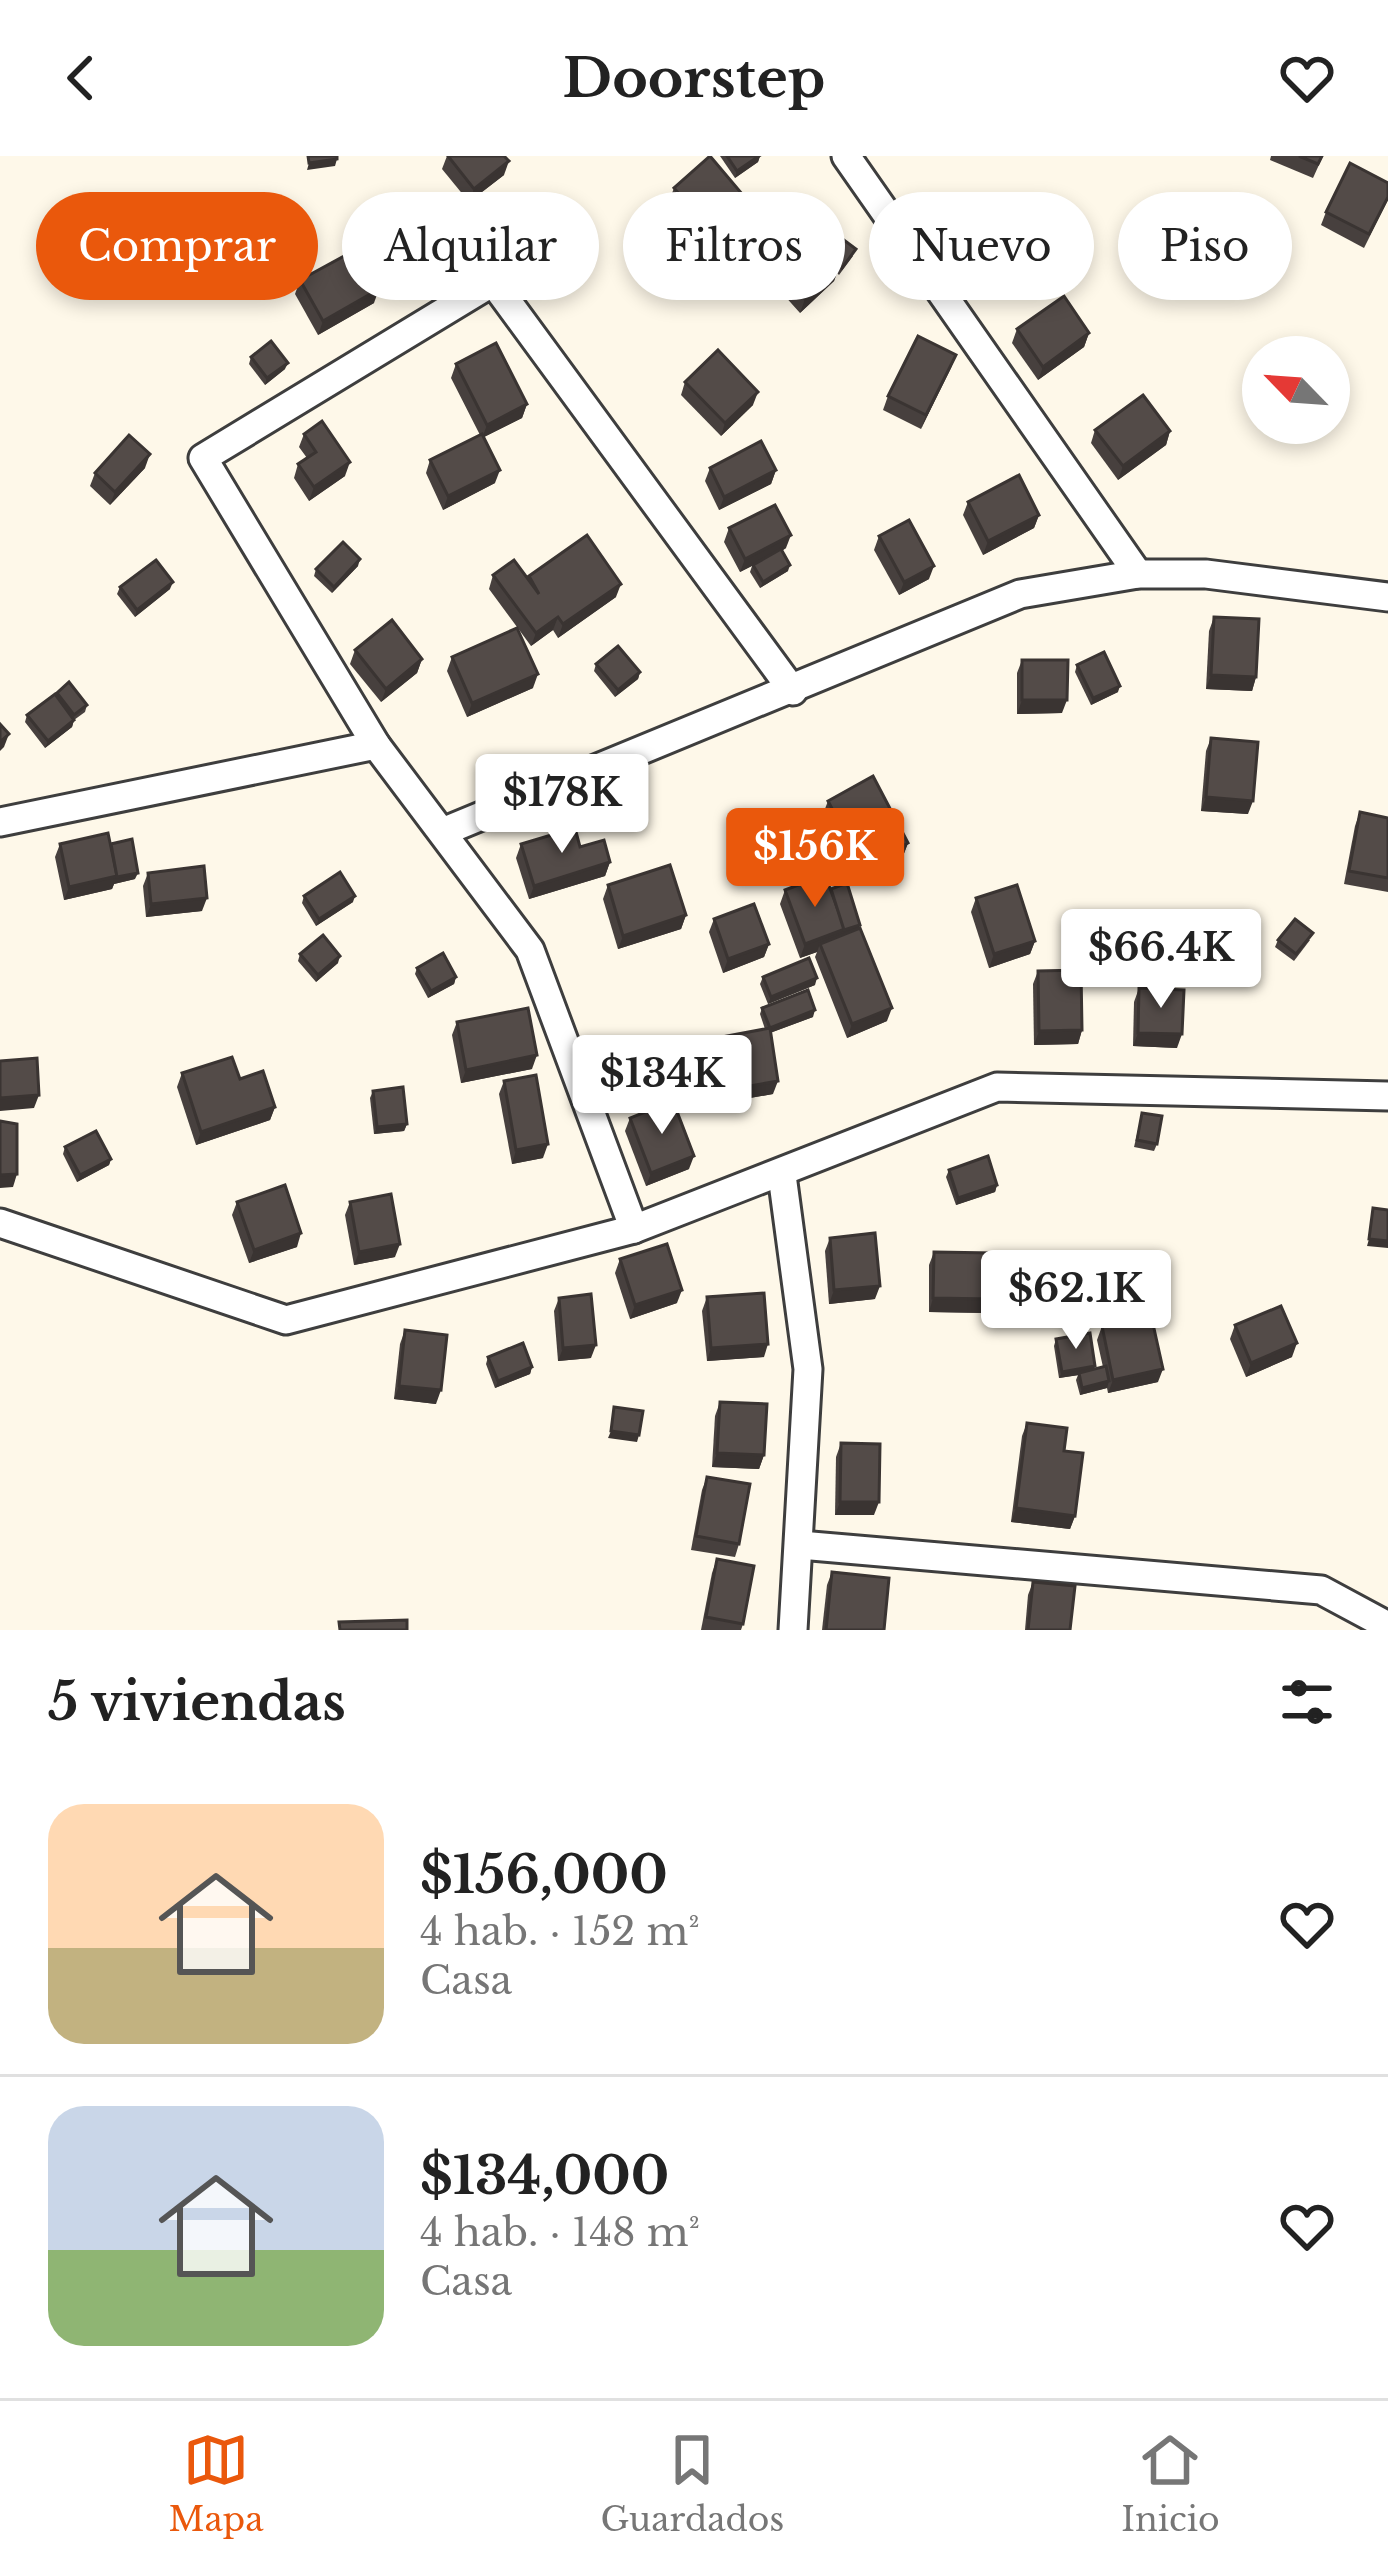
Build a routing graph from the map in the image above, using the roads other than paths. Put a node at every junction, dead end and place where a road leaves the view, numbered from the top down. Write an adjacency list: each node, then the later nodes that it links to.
1 (846, 156): 2 (street)
2 (1138, 574): 3 (street); 4 (street)
3 (1388, 597)
4 (793, 692): 5 (street); 7 (street)
5 (376, 746): 6 (street); 7 (street)
6 (0, 822)
7 (445, 831): 11 (street)
8 (1388, 1096): 9 (street)
9 (782, 1175): 11 (street); 12 (street)
10 (0, 1223): 11 (street)
11 (634, 1229)
12 (800, 1545): 13 (street); 14 (street)
13 (1388, 1626)
14 (793, 1630)

